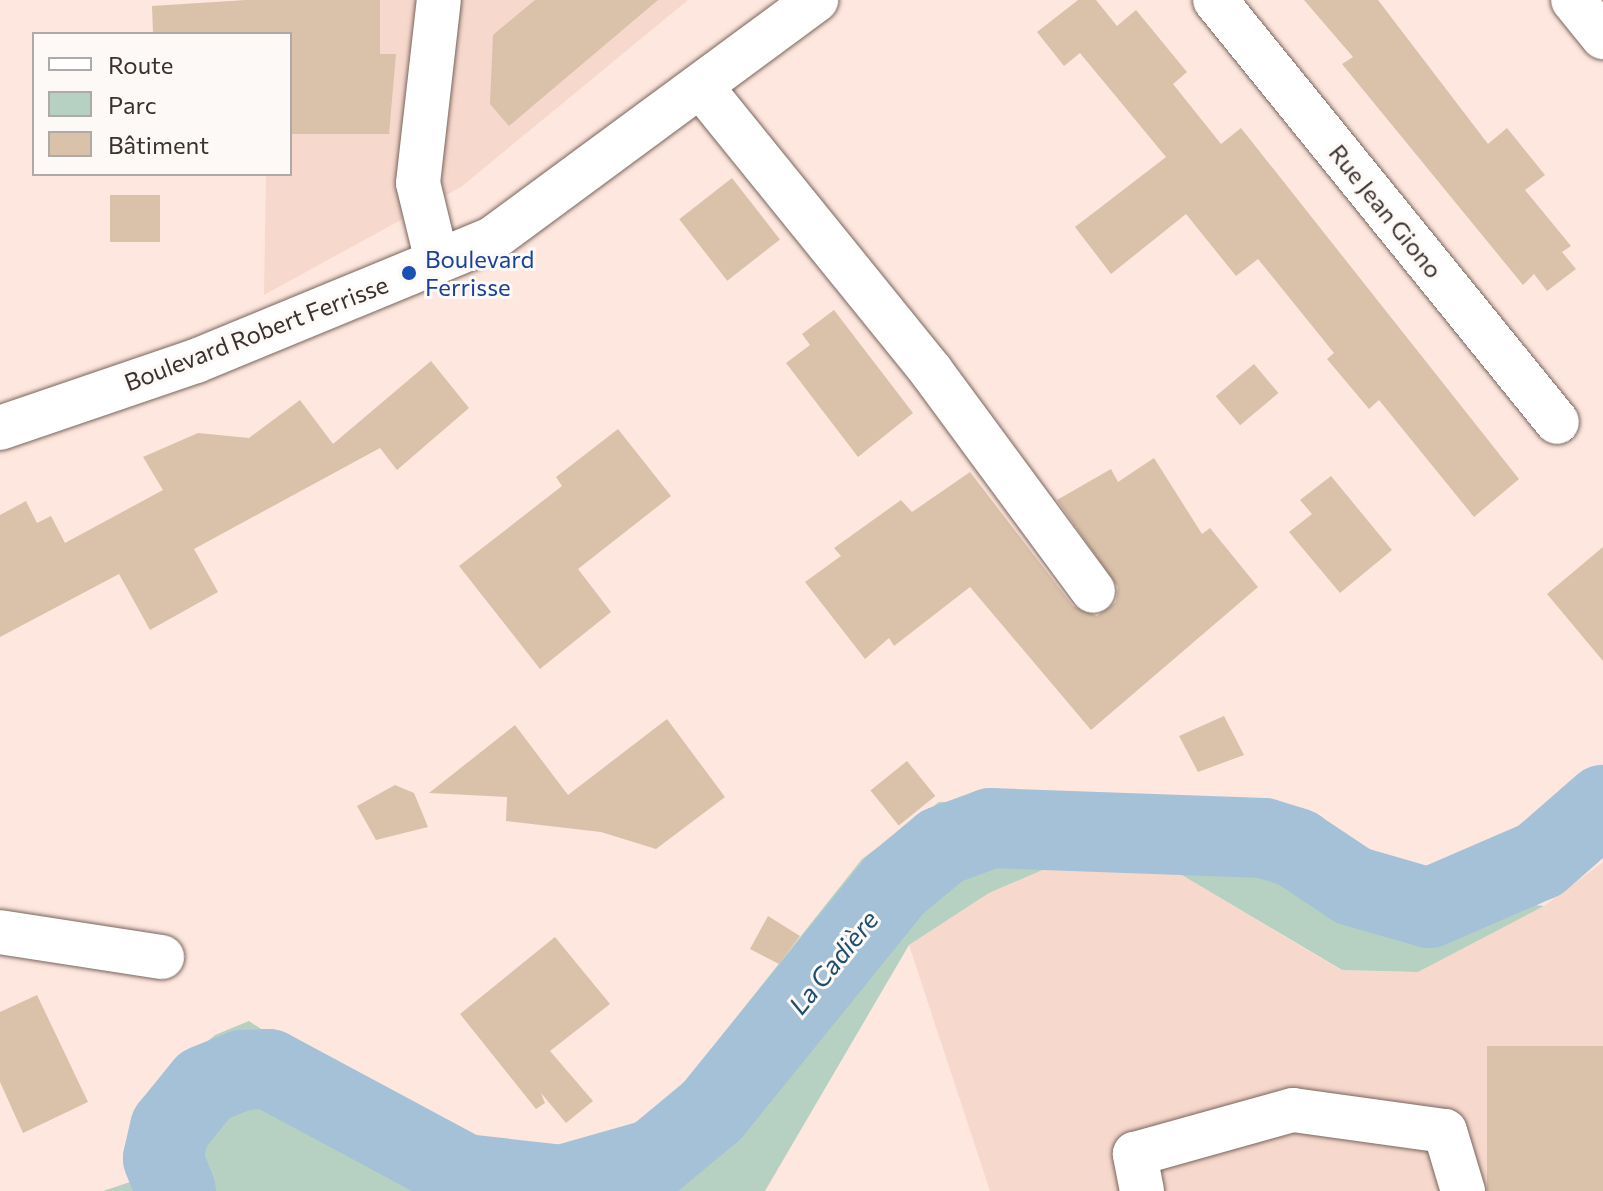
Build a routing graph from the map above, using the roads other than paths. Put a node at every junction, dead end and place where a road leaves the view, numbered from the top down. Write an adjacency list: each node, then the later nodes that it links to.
1 (439, 0): 7 (street)
2 (816, 0): 6 (street, Boulevard Robert Ferrisse)
3 (1215, 0): 8 (street, Rue Jean Giono)
4 (1573, 0): 5 (street)
5 (1603, 37)
6 (702, 88): 7 (street, Boulevard Robert Ferrisse); 10 (street)
7 (437, 261): 9 (street, Boulevard Robert Ferrisse)
8 (1557, 422)
9 (0, 428)
10 (1093, 591)
11 (0, 932): 12 (street)
12 (162, 957)
13 (1142, 1191): 14 (street)
14 (1463, 1191)

